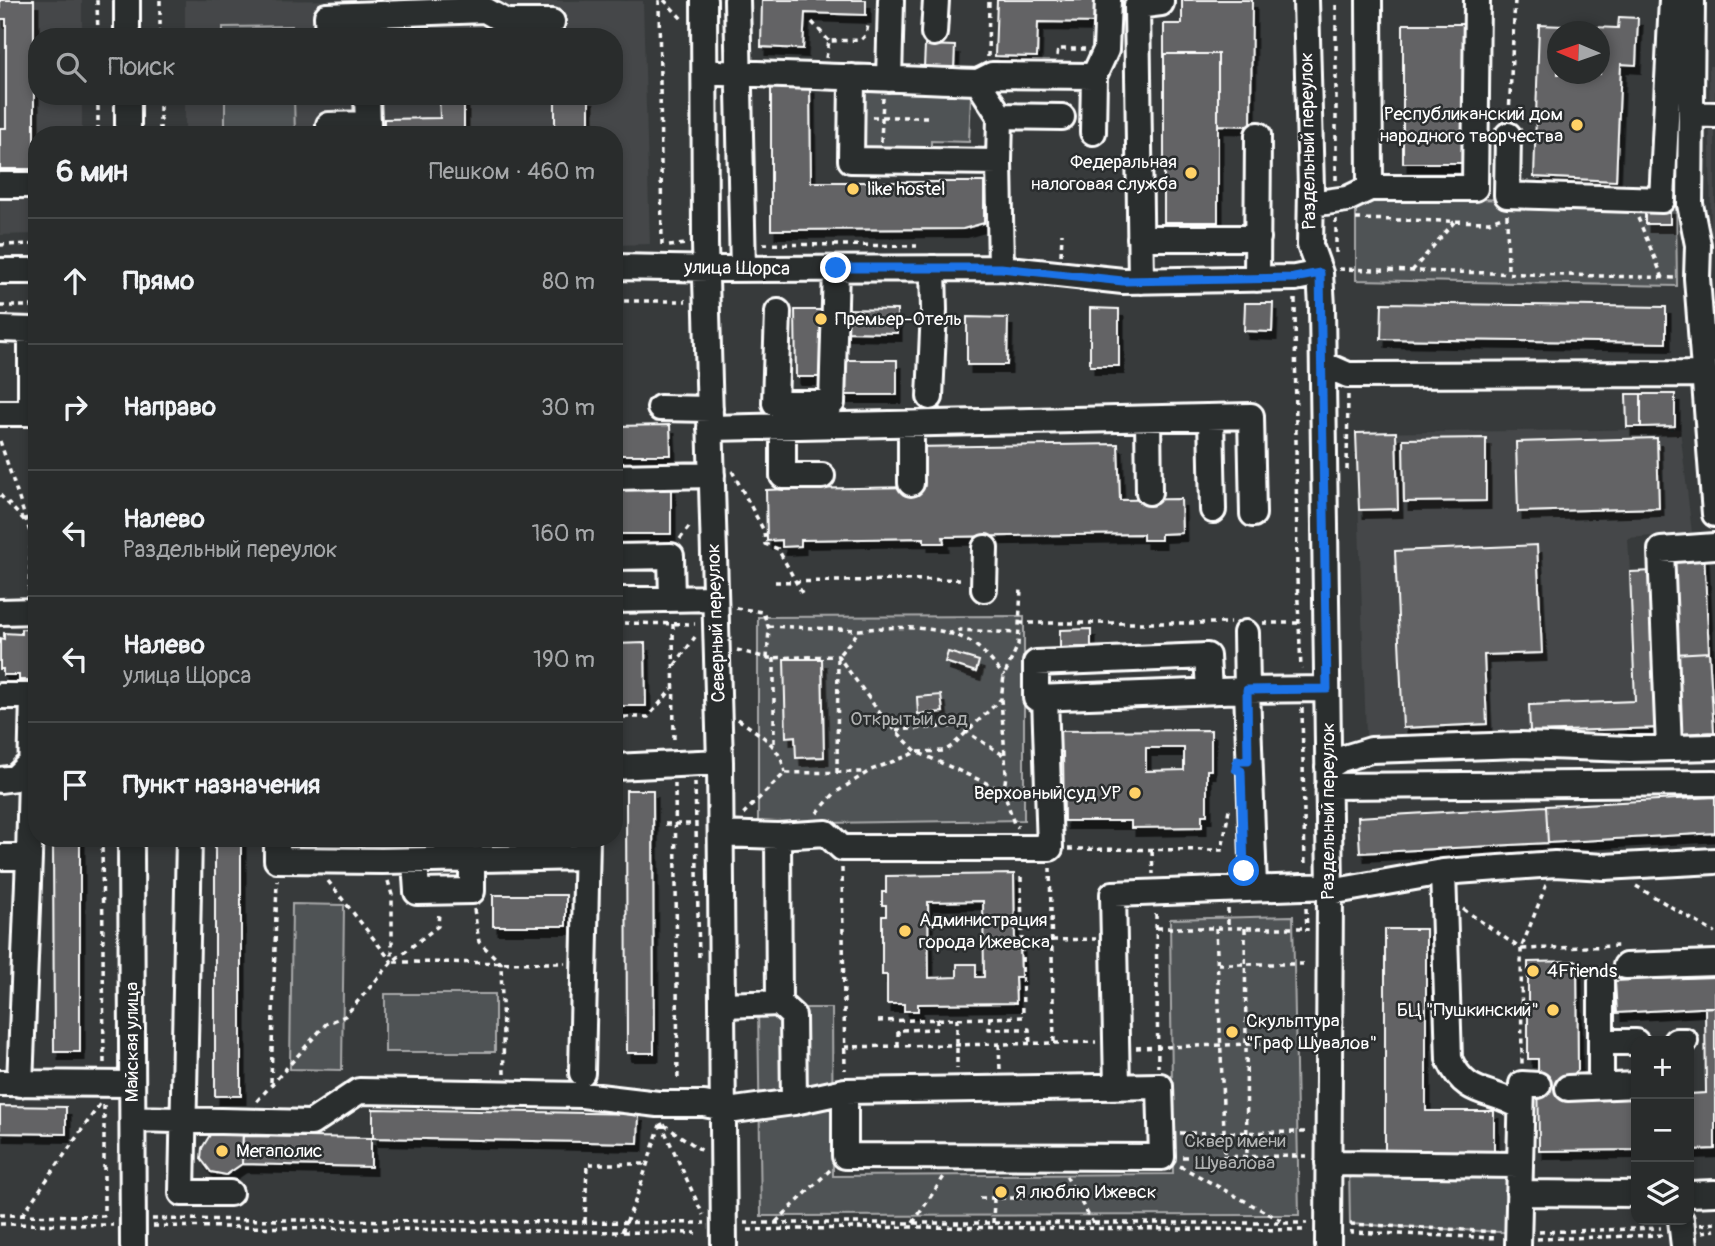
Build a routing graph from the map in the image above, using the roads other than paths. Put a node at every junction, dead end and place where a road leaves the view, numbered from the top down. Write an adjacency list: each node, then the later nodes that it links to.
1 (127, 0): 15 (street)
2 (704, 0): 18 (street, Северный переулок)
3 (737, 0): 20 (street)
4 (891, 0): 23 (street)
5 (936, 0): 17 (street)
6 (1108, 0): 21 (street)
7 (1161, 0): 39 (street)
8 (1306, 0): 38 (street, Раздельный переулок)
9 (1369, 0): 37 (street)
10 (1476, 0): 37 (street)
11 (1672, 0): 33 (street)
12 (1692, 0): 26 (street)
13 (497, 9): 14 (street); 16 (street)
14 (552, 22)
15 (127, 28)
16 (328, 28)
17 (934, 33)
18 (705, 72): 20 (street); 41 (street, Северный переулок)
19 (983, 72): 21 (street); 23 (street); 27 (street)
20 (739, 74): 22 (street); 46 (street)
21 (1094, 76): 31 (street)
22 (852, 77): 23 (street); 34 (street)
23 (886, 86)
24 (128, 105): 29 (street)
25 (367, 105): 30 (street)
26 (1703, 114): 56 (street)
27 (1000, 116): 28 (street); 34 (street)
28 (1062, 117)
29 (128, 126)
30 (328, 126)
31 (1093, 132)
32 (1258, 135): 40 (street)
33 (1508, 135)
34 (999, 162): 45 (street)
35 (0, 185): 36 (street)
36 (28, 185)
37 (1370, 188): 38 (street)
38 (1311, 204): 49 (street, Раздельный переулок)
39 (1140, 238): 40 (street); 51 (street)
40 (1258, 238): 50 (street)
41 (706, 256): 43 (street, улица Щорса); 46 (street, улица Щорса); 62 (street, Северный переулок)
42 (928, 257): 44 (street, улица Щорса); 45 (street, улица Щорса); 57 (street)
43 (623, 266)
44 (836, 268): 46 (street, улица Щорса); 52 (street)
45 (1001, 268): 51 (street, улица Щорса)
46 (743, 269)
47 (0, 271): 48 (street)
48 (28, 271)
49 (1320, 273): 50 (street, улица Щорса); 55 (street, Раздельный переулок)
50 (1257, 279): 51 (street, улица Щорса)
51 (1141, 281)
52 (778, 312)
53 (0, 330): 54 (street)
54 (28, 330)
55 (1323, 364): 56 (street); 84 (street, Раздельный переулок)
56 (1704, 374): 73 (street)
57 (930, 397)
58 (660, 408): 62 (street)
59 (0, 413): 60 (street)
60 (28, 413)
61 (1212, 417): 63 (street); 71 (street); 72 (street)
62 (710, 418): 65 (street); 66 (street, Северный переулок)
63 (1148, 419): 64 (street); 70 (street)
64 (912, 424): 65 (street); 69 (street)
65 (783, 427): 68 (street)
66 (719, 468): 67 (street); 79 (street, Северный переулок)
67 (623, 476)
68 (822, 476)
69 (911, 483)
70 (1149, 492)
71 (1213, 510)
72 (1253, 514)
73 (1715, 514)
74 (1715, 546): 92 (street)
75 (985, 548): 77 (street)
76 (623, 557): 81 (street)
77 (978, 584)
78 (623, 602): 81 (street)
79 (724, 603): 81 (street); 93 (street, Северный переулок)
80 (28, 611): 82 (street)
81 (673, 611)
82 (0, 612)
83 (1246, 626): 85 (street)
84 (1327, 689): 85 (street); 96 (street, Раздельный переулок)
85 (1247, 690): 86 (street); 113 (street)
86 (1209, 691): 89 (street); 89 (street)
87 (0, 696): 88 (street)
88 (28, 696)
89 (1045, 697): 101 (street)
90 (1569, 747): 92 (street); 96 (street); 99 (street)
91 (1715, 747): 92 (street)
92 (1669, 748)
93 (720, 762): 95 (street); 100 (street, Северный переулок)
94 (28, 767): 97 (street)
95 (623, 767)
96 (1328, 777): 99 (street); 114 (street, Раздельный переулок)
97 (0, 780)
98 (1715, 783): 99 (street)
99 (1571, 784)
100 (729, 828): 101 (street); 119 (street, Северный переулок)
101 (778, 836): 118 (street)
102 (30, 847): 108 (street)
103 (131, 847): 124 (street, Майская улица)
104 (189, 847): 133 (street)
105 (587, 848): 109 (street); 122 (street)
106 (277, 849): 110 (street)
107 (0, 857): 108 (street)
108 (29, 857): 123 (street)
109 (472, 859): 110 (street); 110 (street)
110 (415, 861)
111 (1715, 861): 112 (street)
112 (1443, 884): 114 (street); 135 (street)
113 (1254, 887): 114 (street); 125 (street)
114 (1330, 889): 134 (street, Раздельный переулок)
115 (1715, 963): 116 (street)
116 (1626, 966)
117 (1601, 982): 120 (street)
118 (779, 1003): 119 (street); 130 (street)
119 (723, 1005): 131 (street, Северный переулок)
120 (1601, 1042): 121 (street); 126 (street)
121 (1631, 1042)
122 (582, 1073)
123 (10, 1084): 124 (street)
124 (132, 1084): 132 (street, Майская улица)
125 (1117, 1086): 129 (street); 129 (street)
126 (1601, 1086): 127 (street); 128 (street)
127 (1631, 1086)
128 (1568, 1088)
129 (845, 1091): 130 (street)
130 (794, 1102): 131 (street)
131 (724, 1107): 133 (street); 144 (street, Северный переулок)
132 (132, 1119): 133 (street); 142 (street, Майская улица)
133 (183, 1121): 136 (street)
134 (1319, 1160): 135 (street); 143 (street, Раздельный переулок)
135 (1520, 1165): 137 (street)
136 (230, 1193)
137 (1519, 1193): 139 (street); 145 (street)
138 (1715, 1193): 140 (street)
139 (1631, 1194)
140 (1694, 1194)
141 (1682, 1225): 146 (street)
142 (138, 1230)
143 (1318, 1239)
144 (724, 1246)
145 (1518, 1246)
146 (1684, 1246)

